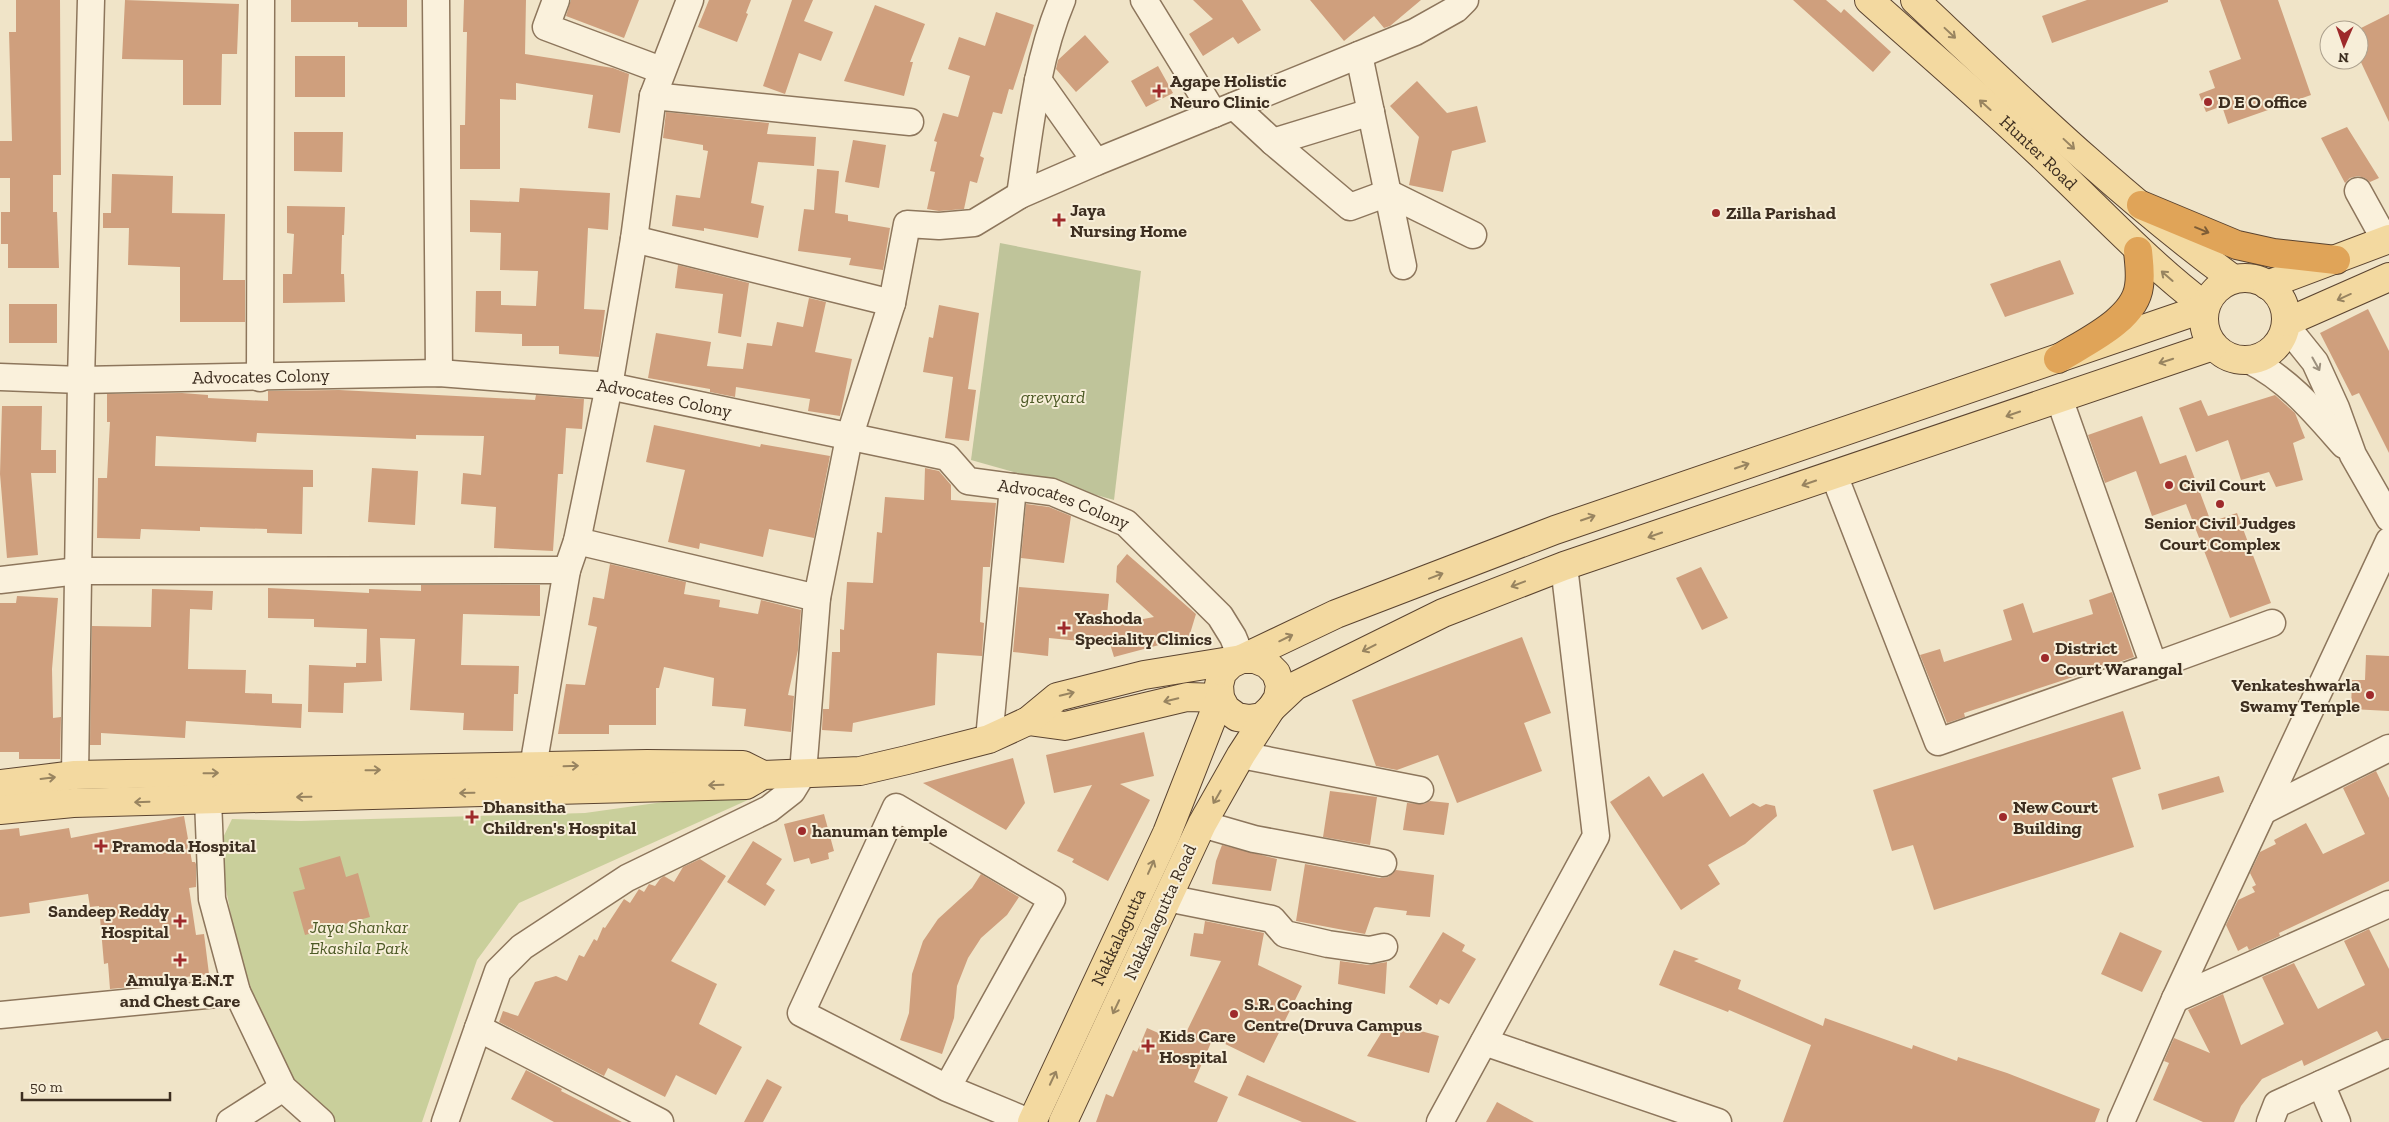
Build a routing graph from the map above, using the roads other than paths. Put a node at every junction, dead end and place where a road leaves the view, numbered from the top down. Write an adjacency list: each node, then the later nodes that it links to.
1 (91, 0): 42 (street)
2 (261, 0): 41 (street)
3 (436, 0): 39 (street)
4 (556, 0): 12 (street)
5 (690, 0): 12 (street)
6 (1062, 0): 13 (street)
7 (1144, 0): 15 (street)
8 (1869, 0): 27 (main road, Hunter Road, one-way to 8)
9 (1914, 0): 23 (main road, Hunter Road, one-way to 23)
10 (1456, 3): 11 (street)
11 (1359, 55): 15 (street); 16 (street)
12 (661, 70): 14 (street)
13 (1038, 80): 19 (street); 22 (street)
14 (653, 96): 17 (street); 25 (street)
15 (1224, 110): 18 (street); 19 (street)
16 (1371, 112): 18 (street); 21 (street)
17 (910, 122)
18 (1272, 142): 21 (street)
19 (1096, 162): 22 (street)
20 (2358, 192): 26 (street)
21 (1388, 193): 24 (street); 29 (street)
22 (1020, 195): 33 (street)
23 (2141, 206): 28 (highway, one-way to 28); 31 (main road, Hunter Road)
24 (1473, 235)
25 (634, 239): 33 (street); 43 (street)
26 (2387, 240): 28 (main road)
27 (2138, 251): 34 (main road, Hunter Road, one-way to 27); 37 (highway)
28 (2336, 260): 32 (main road)
29 (1403, 266)
30 (2389, 277): 35 (main road, one-way to 35)
31 (2234, 279): 32 (main road); 34 (main road)
32 (2267, 285): 35 (main road)
33 (892, 303): 45 (street)
34 (2205, 307): 36 (main road); 37 (main road)
35 (2286, 324): 38 (main road); 46 (street, one-way to 46)
36 (2213, 346): 38 (main road); 44 (main road, one-way to 44)
37 (2058, 359): 58 (main road, one-way to 37)
38 (2249, 360): 46 (street)
39 (439, 373): 41 (street, Advocates Colony); 43 (street, Advocates Colony)
40 (0, 378): 42 (street, Advocates Colony)
41 (260, 378): 42 (street, Advocates Colony)
42 (81, 380): 54 (street)
43 (609, 386): 45 (street, Advocates Colony); 50 (street)
44 (2059, 398): 47 (main road, one-way to 47); 59 (street)
45 (849, 438): 48 (street, Advocates Colony); 56 (street)
46 (2353, 455): 49 (street)
47 (1834, 475): 52 (main road, one-way to 52); 59 (street)
48 (1013, 487): 58 (street, Advocates Colony); 63 (street)
49 (2389, 518)
50 (577, 540): 53 (street); 56 (street)
51 (2389, 541): 74 (street)
52 (1564, 566): 61 (main road, one-way to 61); 84 (street)
53 (567, 570): 54 (street); 66 (street)
54 (78, 571): 55 (street); 68 (street)
55 (0, 580)
56 (817, 598): 67 (street)
57 (2272, 623): 59 (street)
58 (1242, 659): 60 (main road); 61 (main road); 62 (main road, one-way to 58)
59 (2154, 666)
60 (1220, 698): 61 (main road); 62 (main road, one-way to 62); 93 (main road, Nakkalagutta, one-way to 60)
61 (1272, 709): 65 (main road, Nakkalagutta Road)
62 (1028, 721): 63 (main road)
63 (989, 739): 67 (main road)
64 (2389, 748): 74 (street)
65 (1241, 755): 71 (street); 75 (main road, Nakkalagutta Road, one-way to 75)
66 (532, 767): 68 (main road, one-way to 66); 69 (main road, one-way to 69)
67 (803, 773): 69 (main road); 83 (street)
68 (75, 775): 70 (main road, one-way to 68)
69 (763, 775): 72 (main road, one-way to 72)
70 (0, 784)
71 (1420, 790)
72 (208, 800): 73 (main road, one-way to 73); 80 (street)
73 (0, 810)
74 (2263, 811): 81 (street)
75 (1202, 824): 76 (street); 77 (main road, Nakkalagutta Road)
76 (1383, 863)
77 (1167, 898): 79 (street); 94 (main road, Nakkalagutta Road, one-way to 94)
78 (2387, 911): 81 (street)
79 (1384, 947)
80 (237, 992): 82 (street); 87 (street)
81 (2175, 999): 97 (street)
82 (0, 1015)
83 (478, 1028): 91 (street); 92 (street)
84 (1484, 1042): 95 (street); 96 (street)
85 (2389, 1053): 86 (street)
86 (2321, 1084): 98 (street); 99 (street)
87 (282, 1088): 89 (street); 90 (street)
88 (947, 1088): 88 (street); 93 (street)
89 (230, 1122)
90 (321, 1122)
91 (445, 1122)
92 (660, 1122)
93 (1030, 1122)
94 (1063, 1122)
95 (1440, 1122)
96 (1718, 1122)
97 (2121, 1122)
98 (2270, 1122)
99 (2337, 1122)

